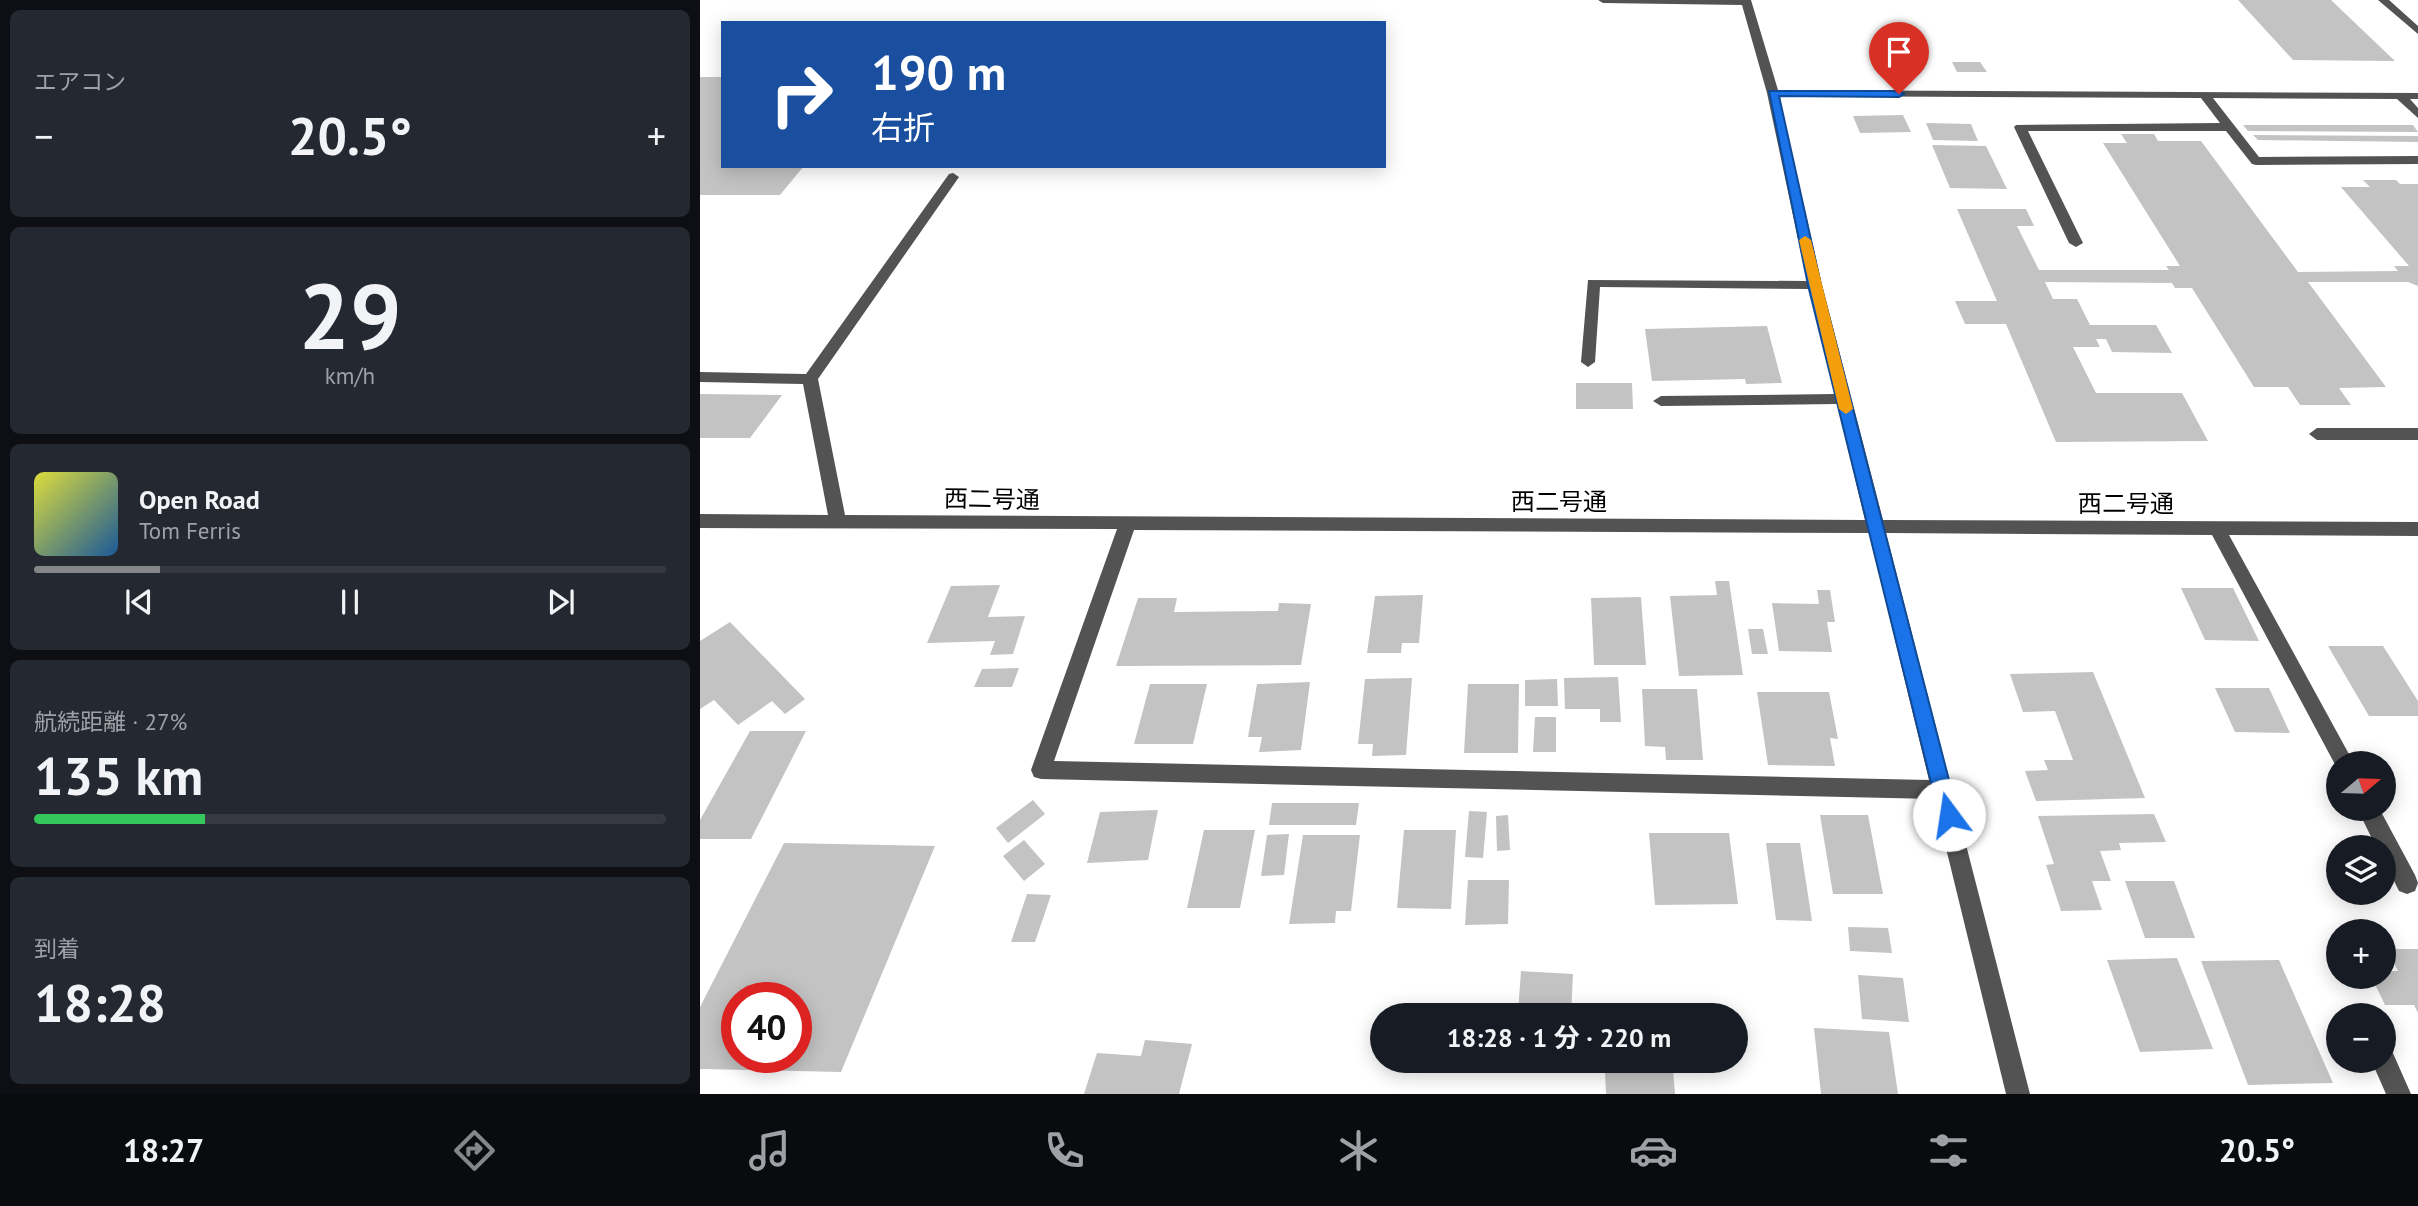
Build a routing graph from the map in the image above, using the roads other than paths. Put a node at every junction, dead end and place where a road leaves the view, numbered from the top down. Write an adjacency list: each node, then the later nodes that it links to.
1 (1603, 0): 3 (street)
2 (2383, 0): 4 (street)
3 (1746, 1): 5 (street)
4 (2418, 31)
5 (1773, 93): 9 (street); 15 (street)
6 (2204, 95): 7 (street); 9 (street); 11 (street)
7 (2400, 96): 8 (street); 10 (street)
8 (2418, 96)
9 (2036, 111): 11 (street); 14 (street)
10 (2418, 115)
11 (2229, 127): 12 (street)
12 (2418, 160)
13 (953, 177): 18 (street)
14 (2076, 243)
15 (1815, 285): 16 (street); 19 (street)
16 (1588, 362)
17 (700, 377): 18 (street)
18 (810, 379): 24 (street)
19 (1844, 399): 20 (street); 26 (street)
20 (1661, 401)
21 (2317, 434): 22 (street)
22 (2418, 434)
23 (700, 521): 24 (street, 西二号通)
24 (838, 521): 25 (street, 西二号通)
25 (1127, 525): 26 (street, 西二号通); 30 (street)
26 (1875, 526): 27 (street, 西二号通); 30 (street)
27 (2217, 528): 28 (street, 西二号通); 29 (street)
28 (2418, 529)
29 (2337, 751)
30 (1942, 790): 34 (street)
31 (2374, 821): 32 (street)
32 (2407, 883)
33 (2389, 1073): 35 (street)
34 (2018, 1094)
35 (2399, 1094)

